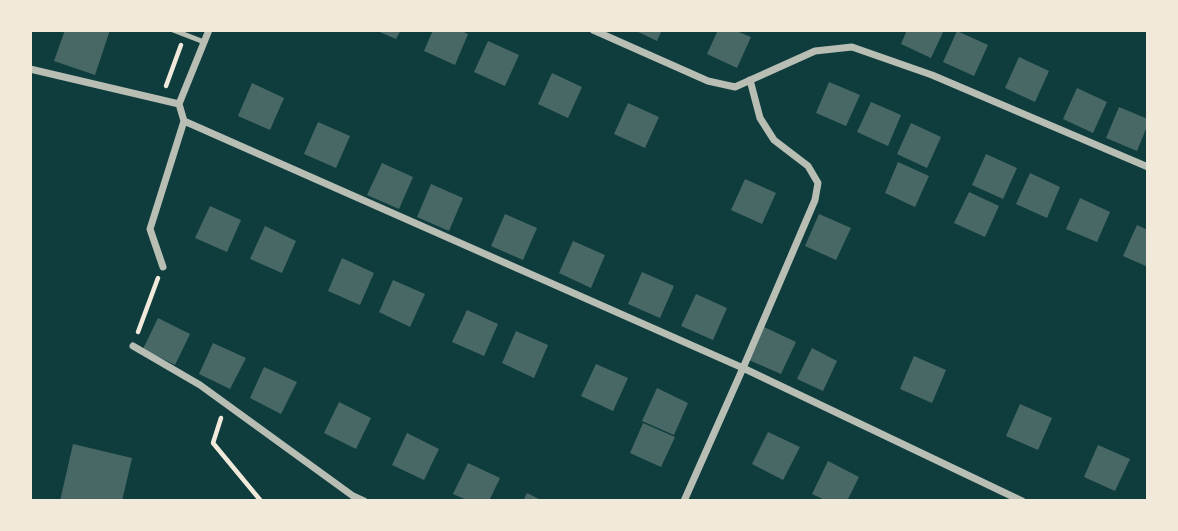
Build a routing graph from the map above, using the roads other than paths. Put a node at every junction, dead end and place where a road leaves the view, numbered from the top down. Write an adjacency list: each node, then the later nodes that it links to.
1 (173, 30): 4 (lane)
2 (209, 30): 4 (street)
3 (593, 30): 6 (street)
4 (204, 42): 7 (street)
5 (30, 69): 7 (street)
6 (750, 80): 9 (street); 12 (street)
7 (179, 104): 8 (street)
8 (184, 121): 10 (street); 12 (street)
9 (1148, 167)
10 (163, 267)
11 (133, 346): 13 (street)
12 (743, 368): 14 (street); 15 (street)
13 (364, 501)
14 (684, 501)
15 (1022, 501)

